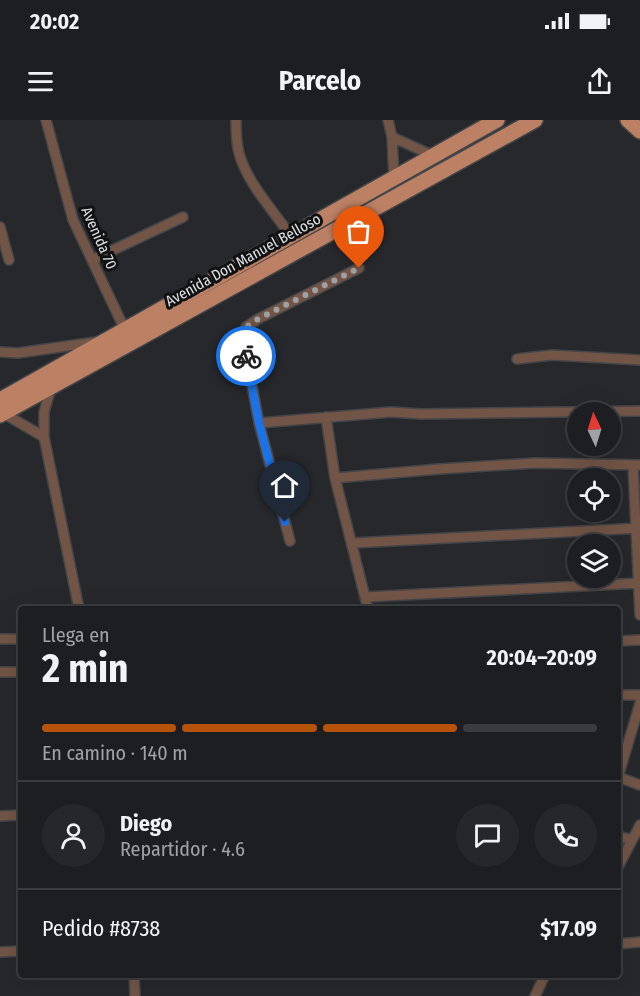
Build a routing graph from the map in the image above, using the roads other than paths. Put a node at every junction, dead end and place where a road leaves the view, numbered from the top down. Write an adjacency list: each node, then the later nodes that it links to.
1 (46, 120): 15 (street, Avenida 70)
2 (236, 120): 13 (street)
3 (388, 120): 8 (street)
4 (497, 120): 9 (main road, Avenida Don Manuel Belloso)
5 (535, 120): 22 (main road, Avenida Don Manuel Belloso)
6 (628, 120): 7 (main road)
7 (640, 131)
8 (392, 137): 9 (street); 10 (street)
9 (434, 156): 10 (main road, Avenida Don Manuel Belloso)
10 (394, 179): 13 (main road, Avenida Don Manuel Belloso)
11 (183, 217): 15 (street)
12 (0, 228): 14 (street)
13 (291, 236): 17 (main road, Avenida Don Manuel Belloso)
14 (9, 260)
15 (92, 261): 17 (street, Avenida 70)
16 (359, 268): 26 (street)
17 (125, 330): 18 (main road, Avenida Don Manuel Belloso)
18 (105, 341): 19 (street); 23 (main road, Avenida Don Manuel Belloso)
19 (0, 352)
20 (517, 359): 21 (street)
21 (640, 360)
22 (52, 384): 23 (main road, Avenida Don Manuel Belloso); 27 (street)
23 (1, 409): 27 (street)
24 (640, 411): 25 (street)
25 (326, 417): 26 (street); 29 (street)
26 (259, 423): 31 (street)
27 (44, 437): 35 (street)
28 (637, 465): 29 (street); 30 (street)
29 (335, 478): 32 (street)
30 (638, 529): 32 (street); 33 (street)
31 (290, 541)
32 (353, 543): 34 (street)
33 (640, 583): 34 (street); 37 (street)
34 (365, 597): 36 (street)
35 (78, 606)
36 (367, 606)
37 (640, 615)
38 (0, 639): 39 (street)
39 (18, 639)
40 (640, 640): 41 (street)
41 (621, 641)
42 (0, 672): 43 (street)
43 (18, 672)
44 (621, 695): 45 (street)
45 (640, 695)
46 (640, 703): 47 (street)
47 (621, 767)
48 (621, 778): 49 (street)
49 (640, 785)
50 (18, 815): 51 (street)
51 (0, 816)
52 (640, 825): 54 (street)
53 (621, 837): 54 (street)
54 (632, 840): 55 (street)
55 (621, 861)
56 (640, 942): 57 (street)
57 (621, 944)
58 (18, 951): 59 (street)
59 (0, 952)
60 (134, 978): 62 (street)
61 (544, 978): 63 (street)
62 (135, 996)
63 (535, 996)

